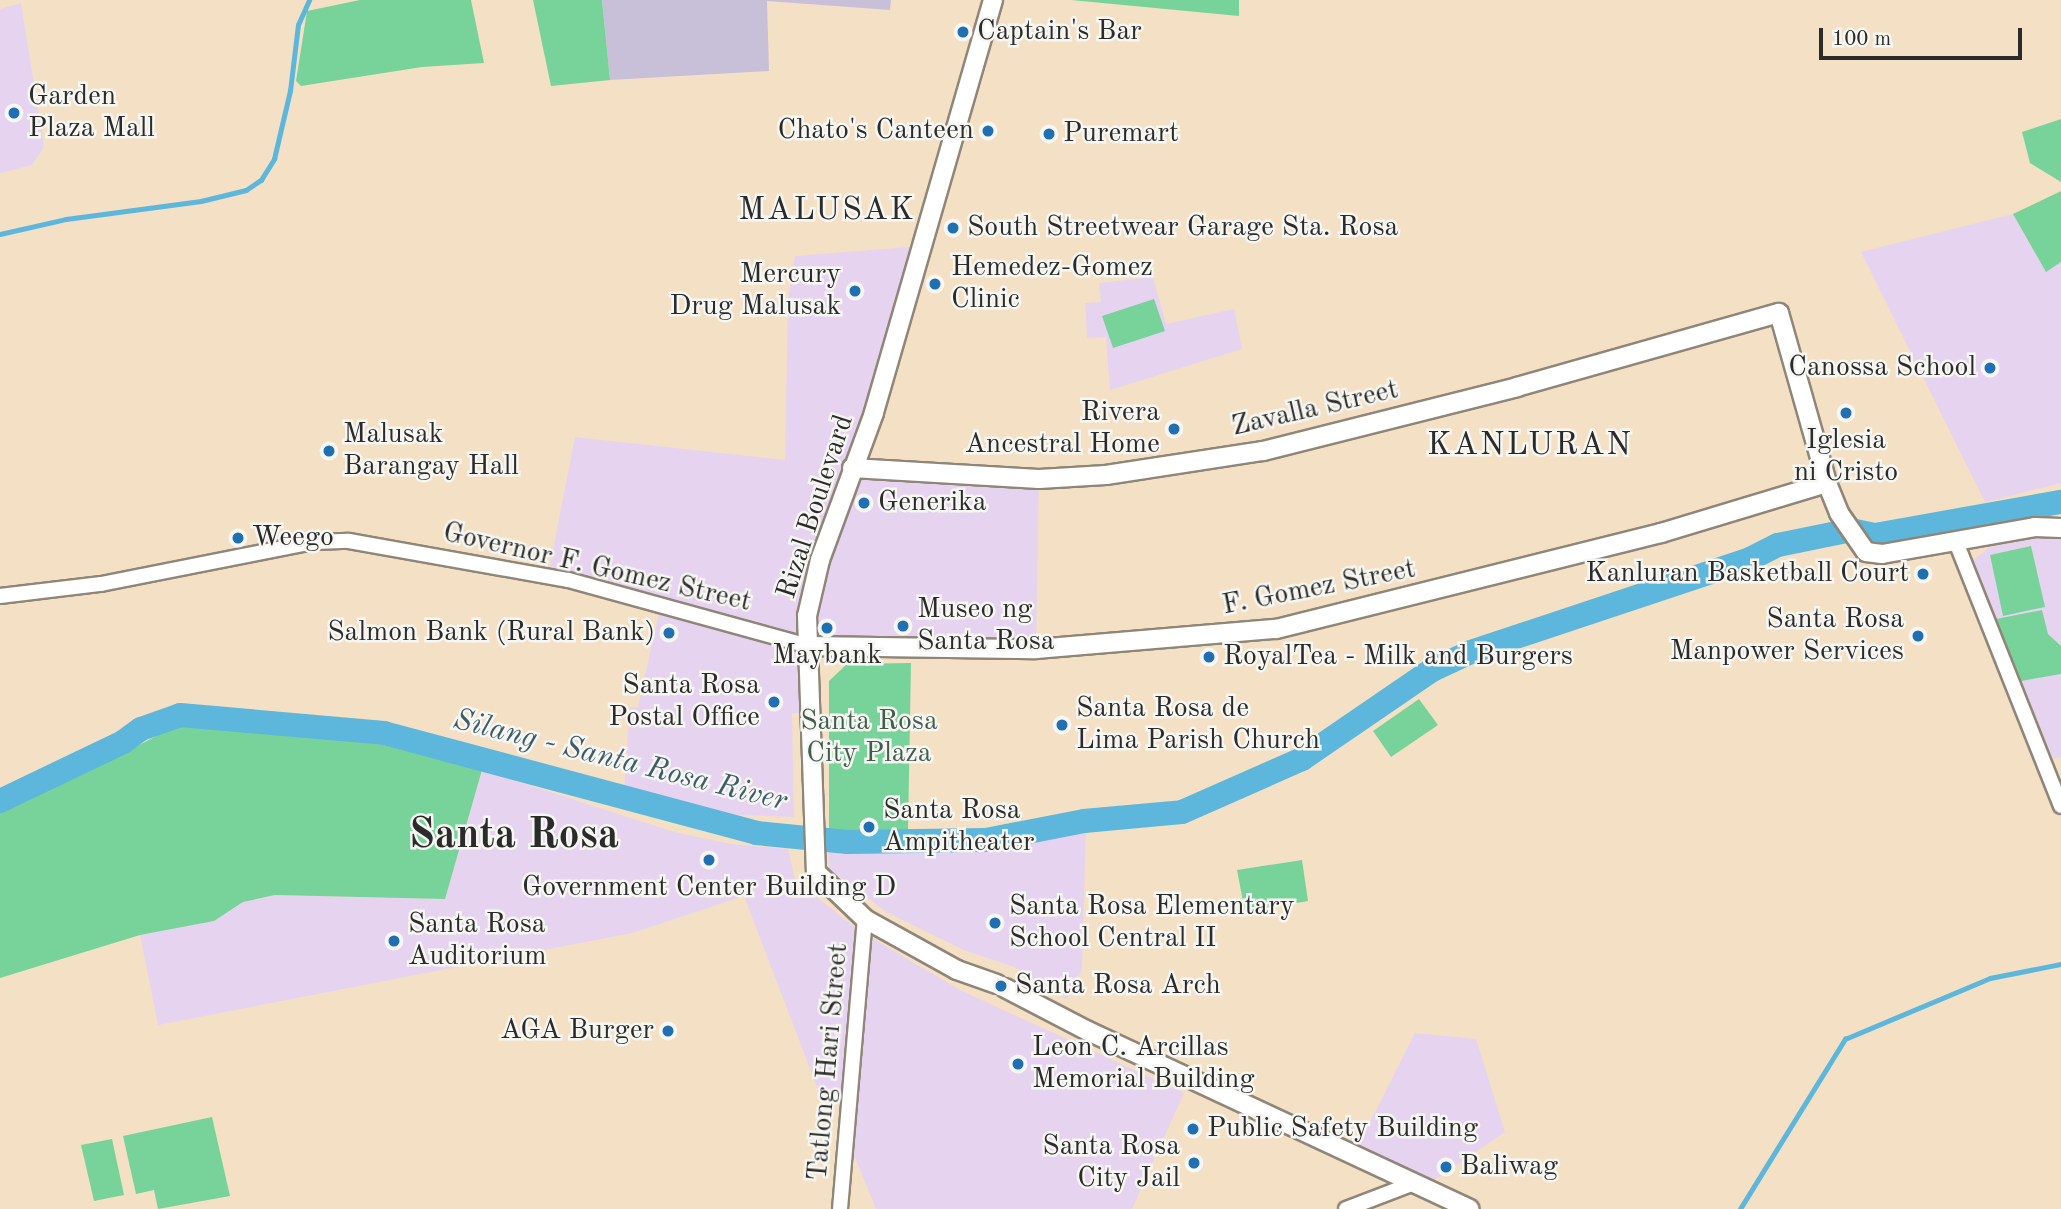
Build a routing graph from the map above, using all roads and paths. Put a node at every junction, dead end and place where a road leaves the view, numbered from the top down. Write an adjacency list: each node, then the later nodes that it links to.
1 (993, 0): 2 (main road, Rizal Boulevard)
2 (852, 468): 3 (main road, Zavalla Street); 7 (main road, Rizal Boulevard)
3 (1827, 484): 5 (main road); 7 (main road, F. Gomez Street)
4 (2061, 528): 5 (main road)
5 (1956, 542): 8 (street)
6 (0, 596): 7 (street, Governor F. Gomez Street)
7 (808, 646): 9 (main road, Rizal Boulevard)
8 (2061, 806)
9 (865, 919): 10 (main road, Rizal Boulevard); 11 (street, Tatlong Hari Street)
10 (1413, 1183): 12 (street); 13 (main road, Rizal Boulevard)
11 (840, 1209)
12 (1346, 1209)
13 (1469, 1209)

